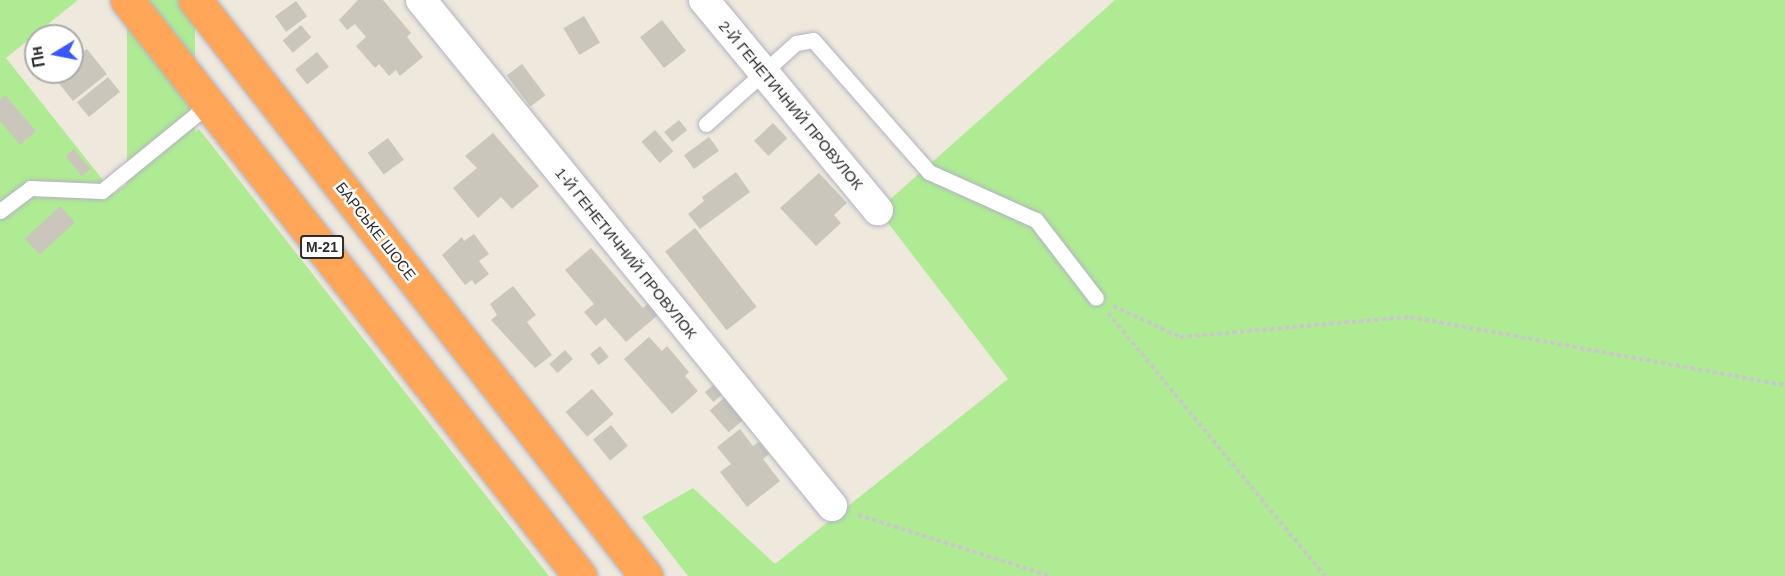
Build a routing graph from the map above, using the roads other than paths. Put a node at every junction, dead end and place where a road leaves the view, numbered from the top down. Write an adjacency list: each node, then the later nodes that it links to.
1 (127, 0): 6 (highway, М-21)
2 (195, 0): 13 (highway, БАРСЬКЕ ШОСЕ)
3 (421, 0): 11 (street, 1-Й ГЕНЕТИЧНИЙ ПРОВУЛОК)
4 (704, 0): 5 (street, 2-Й ГЕНЕТИЧНИЙ ПРОВУЛОК)
5 (764, 74): 7 (lane); 8 (street, 2-Й ГЕНЕТИЧНИЙ ПРОВУЛОК); 10 (lane)
6 (209, 104): 9 (lane); 12 (highway, М-21)
7 (706, 124)
8 (878, 210)
9 (0, 211)
10 (1096, 298)
11 (832, 506)
12 (580, 576)
13 (646, 576)

